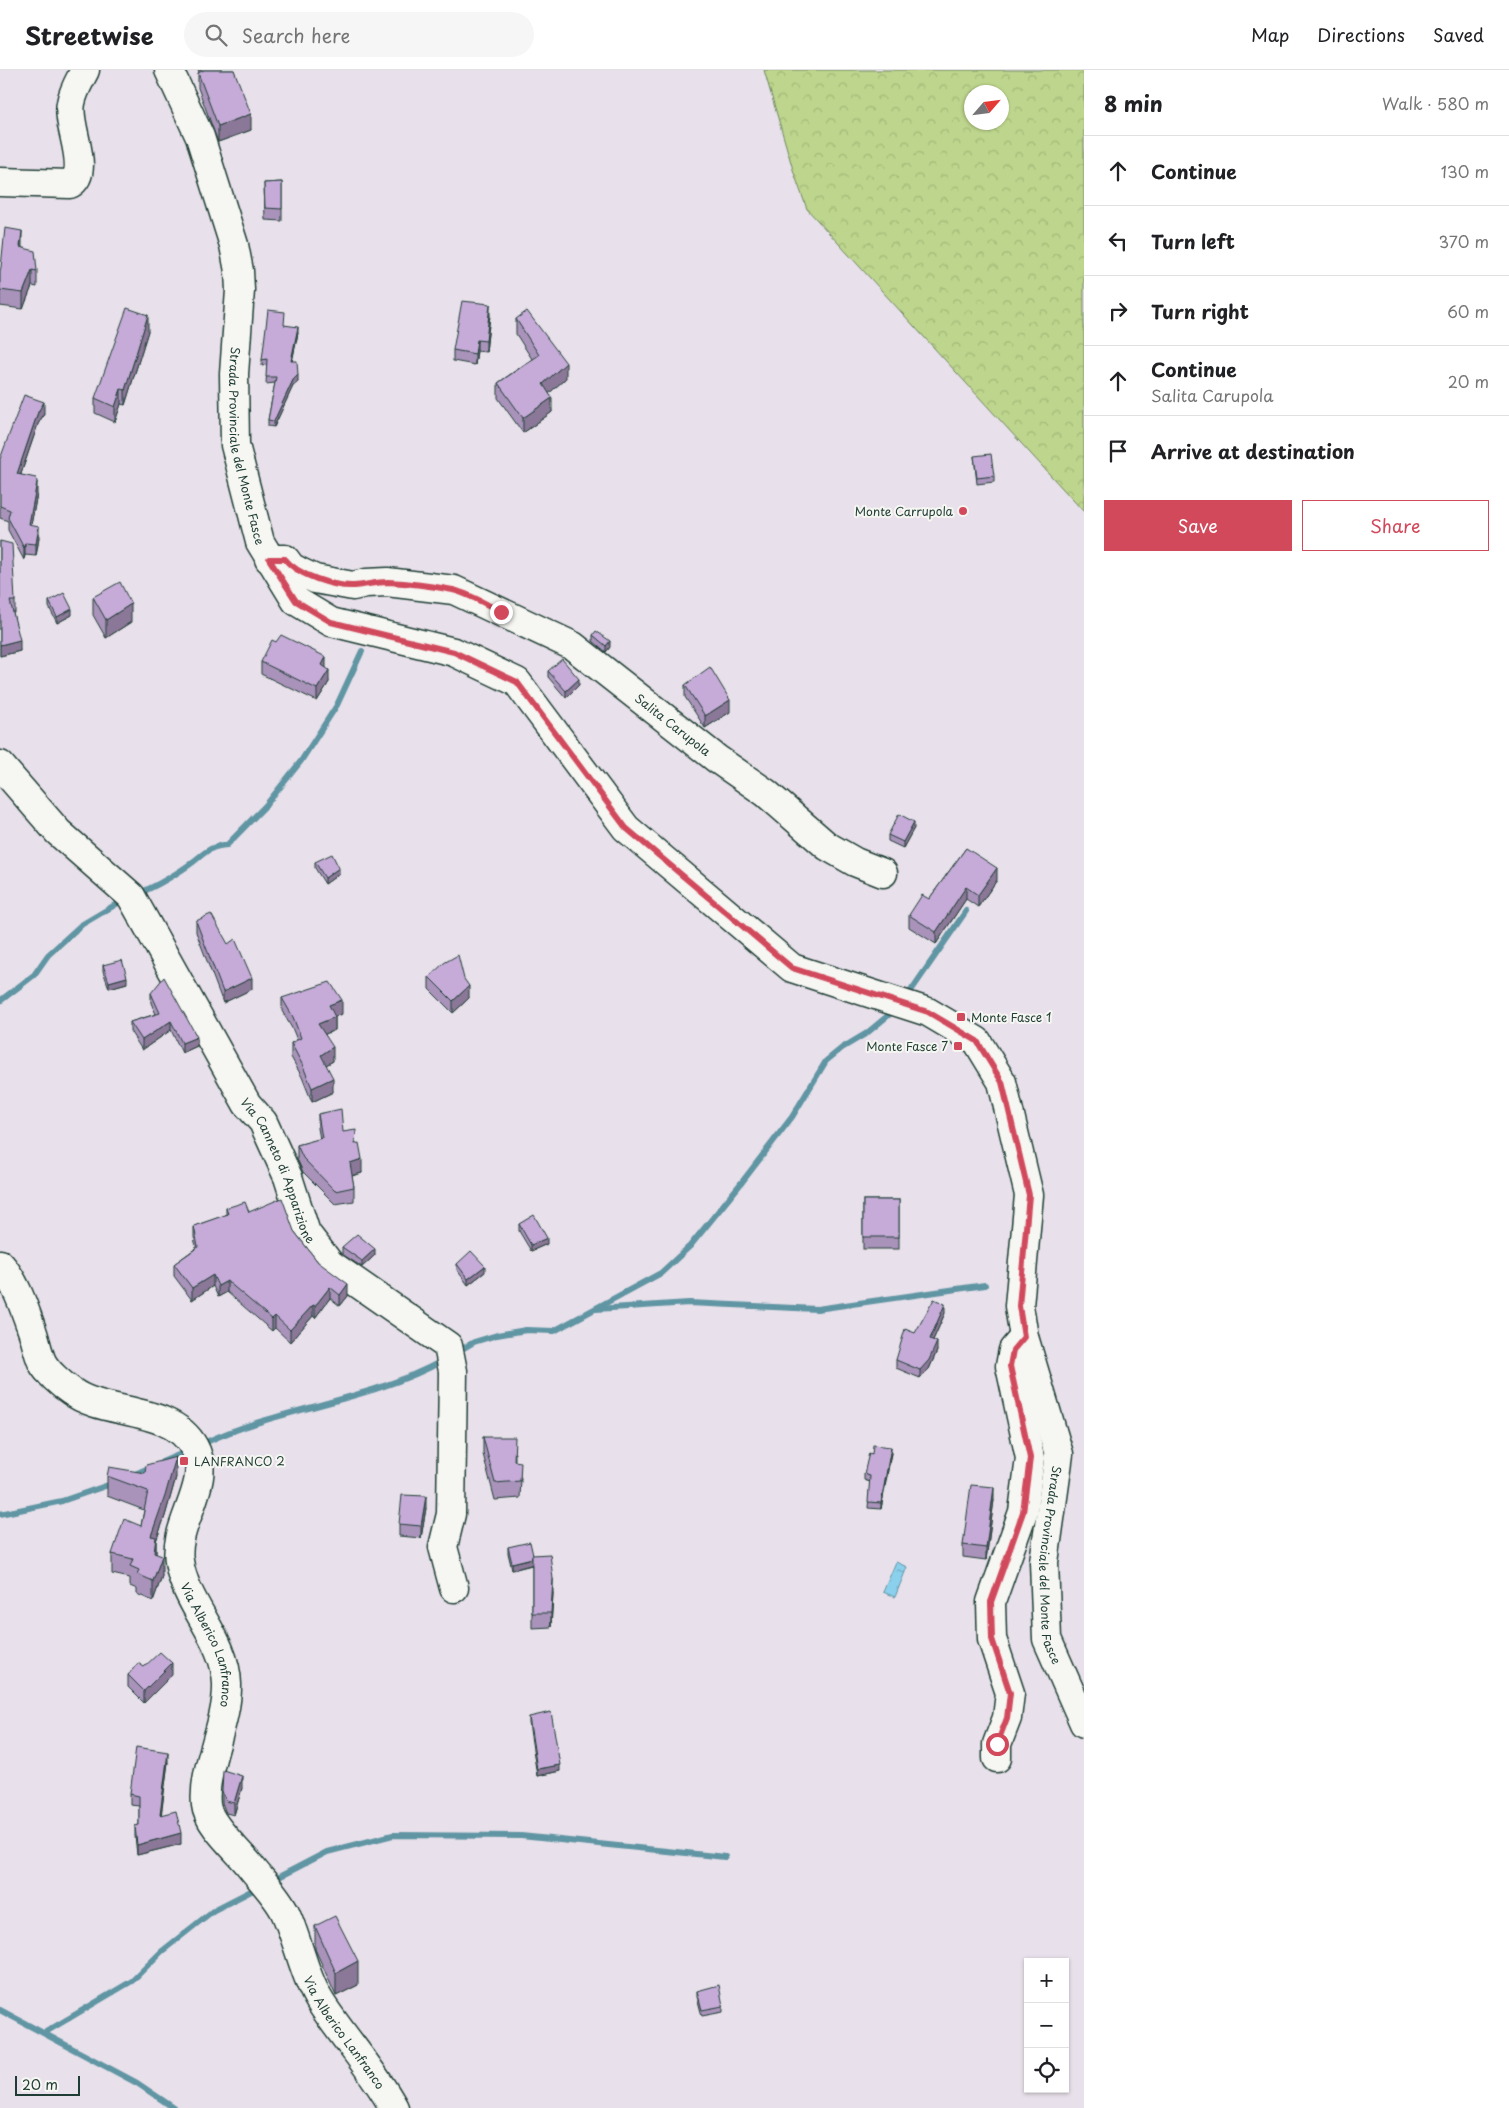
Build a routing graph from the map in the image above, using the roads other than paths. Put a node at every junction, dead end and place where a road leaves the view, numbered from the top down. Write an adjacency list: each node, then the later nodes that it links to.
1 (85, 70): 3 (street)
2 (169, 70): 4 (street, Strada Provinciale del Monte Fasce)
3 (0, 182)
4 (269, 559): 6 (street, Salita Carupola); 8 (street, Strada Provinciale del Monte Fasce)
5 (0, 765): 9 (street, Via Canneto di Apparizione)
6 (883, 873)
7 (0, 1264): 12 (street, Via Alberico Lanfranco)
8 (1024, 1337): 10 (street, Strada Provinciale del Monte Fasce); 11 (street)
9 (454, 1588)
10 (1084, 1723)
11 (997, 1758)
12 (394, 2108)

